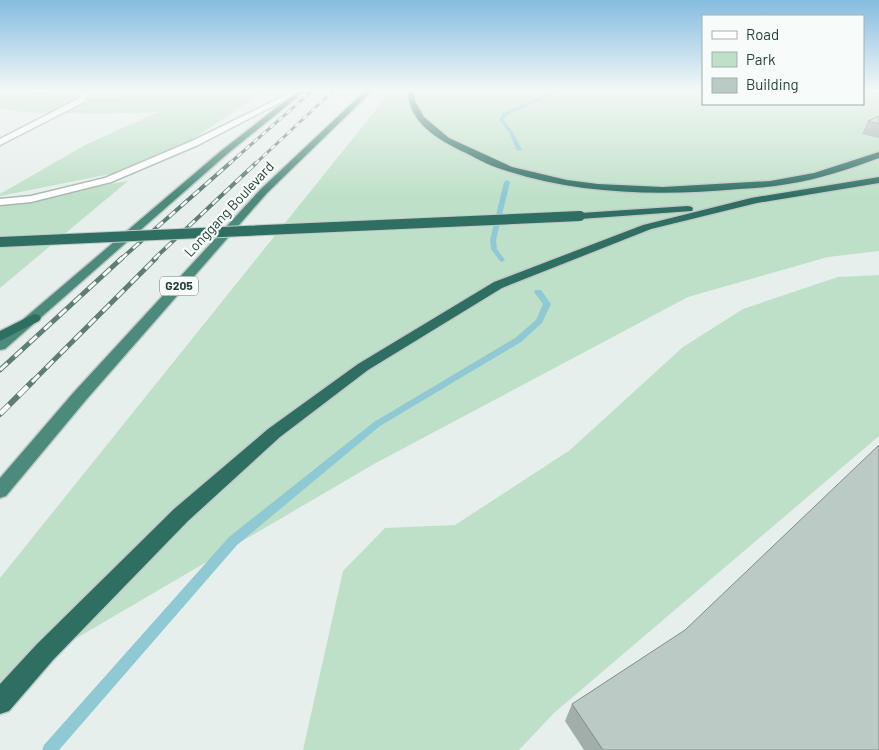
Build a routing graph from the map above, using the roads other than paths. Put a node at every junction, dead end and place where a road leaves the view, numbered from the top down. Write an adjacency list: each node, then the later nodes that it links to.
1 (31, 126): 6 (street)
2 (229, 126): 11 (street)
3 (254, 126): 15 (highway)
4 (332, 126): 18 (highway, Longgang Boulevard / G205)
5 (428, 126): 9 (highway)
6 (0, 142)
7 (879, 155): 9 (highway)
8 (879, 180): 10 (highway)
9 (793, 181): 12 (highway)
10 (761, 199): 12 (highway); 19 (highway)
11 (0, 202)
12 (578, 212): 13 (highway); 14 (highway, bridge)
13 (0, 232)
14 (0, 242)
15 (34, 318): 16 (highway); 17 (highway)
16 (0, 337)
17 (0, 346)
18 (0, 491)
19 (0, 702)

